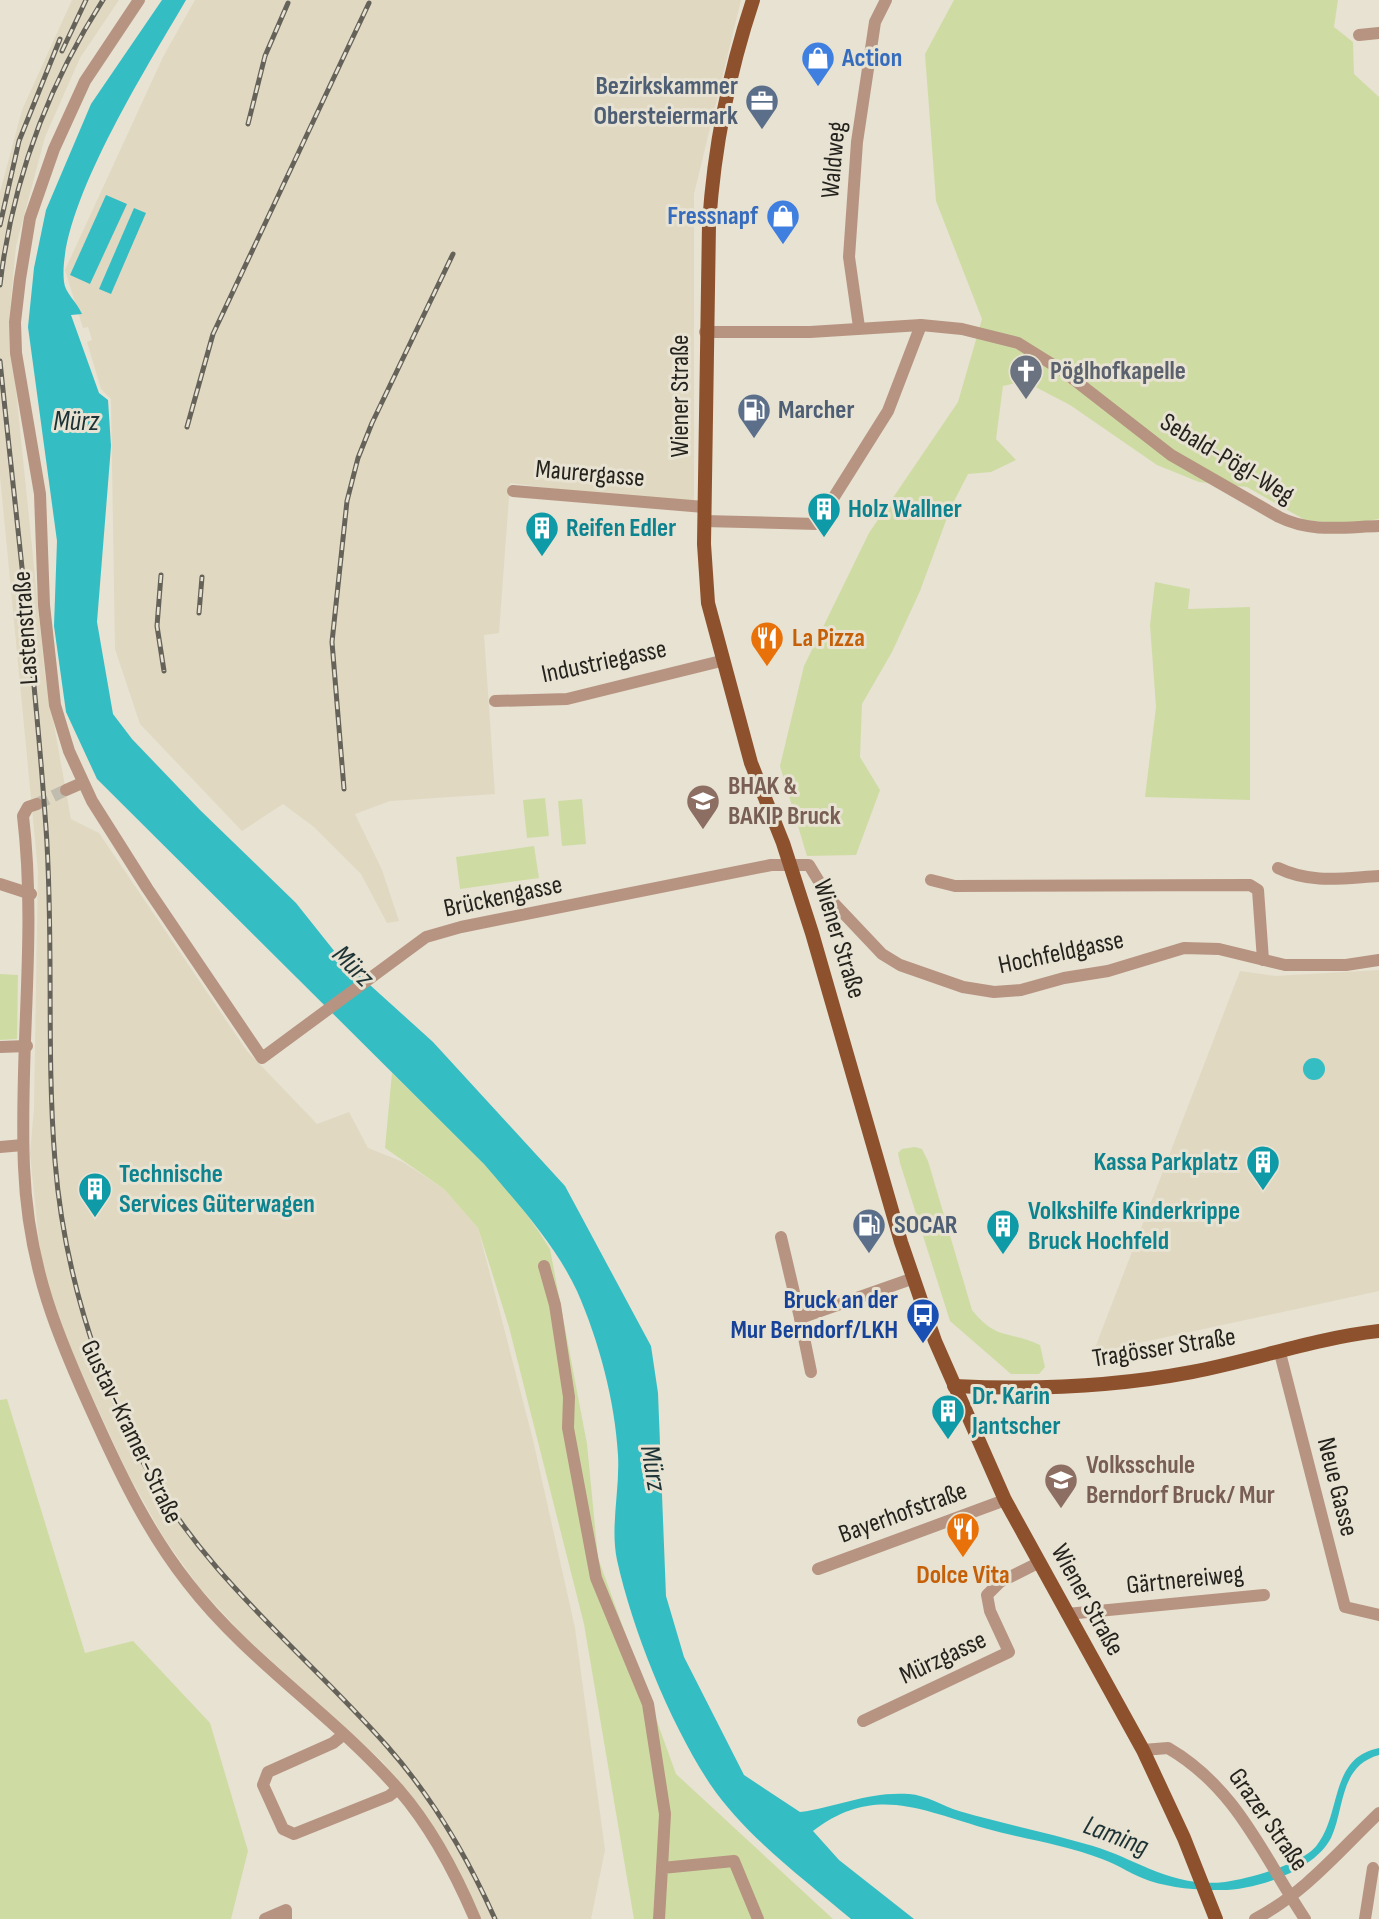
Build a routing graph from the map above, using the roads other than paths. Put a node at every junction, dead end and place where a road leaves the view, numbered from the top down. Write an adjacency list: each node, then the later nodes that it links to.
1 (139, 0): 14 (street, Lastenstraße)
2 (753, 0): 8 (main road, Wiener Straße)
3 (886, 0): 7 (street, Waldweg)
4 (1379, 33): 5 (street)
5 (1359, 35)
6 (921, 326): 7 (street, Sebald-Pögl-Weg); 10 (street, Maurergasse); 11 (street, Sebald-Pögl-Weg)
7 (859, 327): 8 (street, Sebald-Pögl-Weg)
8 (705, 332): 10 (main road, Wiener Straße)
9 (513, 491): 10 (street, Maurergasse)
10 (704, 514): 12 (main road, Wiener Straße)
11 (1379, 526)
12 (721, 660): 13 (street, Industriegasse); 17 (main road, Wiener Straße)
13 (495, 701)
14 (82, 783): 15 (street); 27 (street, Lastenstraße)
15 (66, 790)
16 (37, 804): 22 (street, Gustav-Kramer-Straße)
17 (790, 864): 23 (street, Hochfeldgasse); 27 (street, Brückengasse); 32 (main road, Wiener Straße)
18 (1278, 868): 19 (street)
19 (1379, 876)
20 (931, 880): 23 (street, Hochfeldgasse)
21 (0, 884): 22 (street)
22 (30, 894): 25 (street, Gustav-Kramer-Straße)
23 (1263, 960): 24 (street, Hochfeldgasse)
24 (1379, 960)
25 (27, 1046): 26 (street); 28 (street, Gustav-Kramer-Straße)
26 (0, 1047)
27 (262, 1058)
28 (23, 1145): 29 (street); 45 (street, Gustav-Kramer-Straße)
29 (0, 1147)
30 (781, 1237): 33 (street)
31 (544, 1266): 49 (street)
32 (914, 1279): 33 (street); 37 (main road, Wiener Straße)
33 (800, 1318): 36 (street)
34 (1379, 1331): 35 (main road, Tragösser Straße)
35 (1280, 1353): 37 (main road, Tragösser Straße); 43 (street, Neue Gasse)
36 (811, 1371)
37 (954, 1386): 38 (main road, Wiener Straße)
38 (1005, 1500): 39 (main road, Wiener Straße); 40 (street, Bayerhofstraße)
39 (1038, 1563): 42 (main road, Wiener Straße); 44 (street, Mürzgasse)
40 (818, 1569)
41 (1265, 1595): 42 (street, Gärtnereiweg)
42 (1067, 1614): 46 (main road, Wiener Straße)
43 (1374, 1614)
44 (863, 1721)
45 (344, 1735): 47 (street, Gustav-Kramer-Straße); 47 (street)
46 (1143, 1750): 51 (street, Grazer Straße); 52 (main road, Wiener Straße)
47 (398, 1789): 55 (street, Gustav-Kramer-Straße)
48 (1379, 1813): 51 (street)
49 (662, 1868): 56 (street); 57 (street)
50 (1373, 1868): 60 (street)
51 (1290, 1896): 58 (street); 59 (street, Grazer Straße)
52 (1214, 1916)
53 (265, 1919): 54 (street)
54 (286, 1919)
55 (475, 1919)
56 (659, 1919)
57 (758, 1919)
58 (1255, 1919)
59 (1305, 1919)
60 (1365, 1919)

